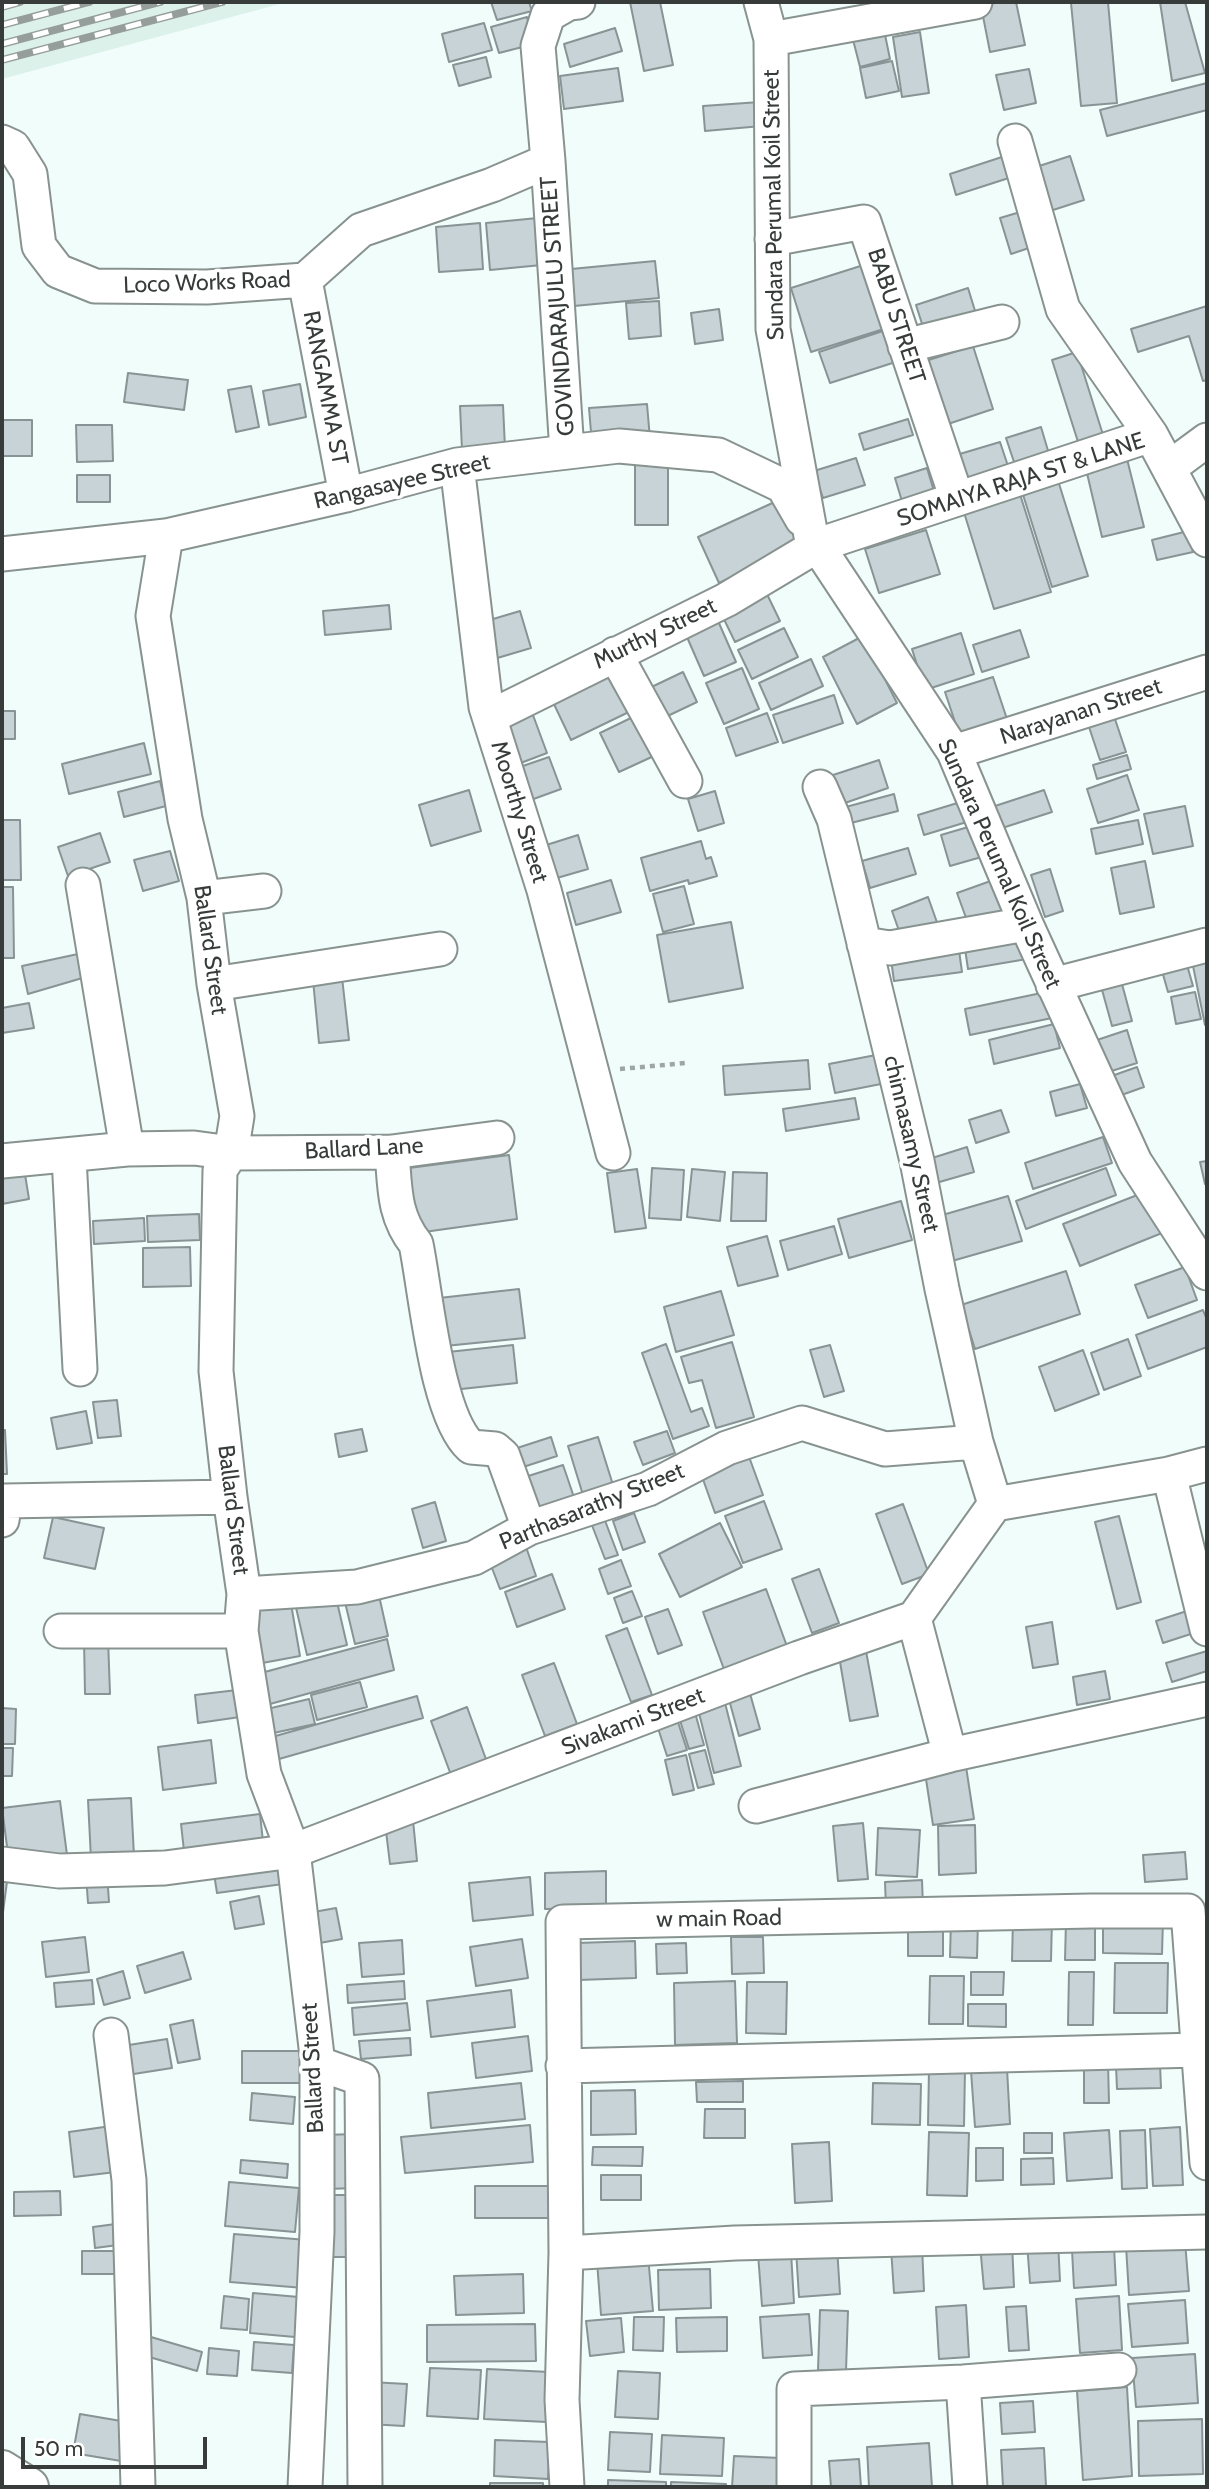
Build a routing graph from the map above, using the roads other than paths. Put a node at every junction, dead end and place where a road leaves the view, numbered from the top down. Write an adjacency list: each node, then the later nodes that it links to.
1 (578, 2): 7 (street)
2 (761, 2): 4 (street)
3 (975, 2): 4 (street)
4 (771, 39): 8 (street, Sundara Perumal Koil Street)
5 (1015, 141): 12 (street)
6 (2, 142): 9 (street, Loco Works Road)
7 (548, 161): 9 (street, Loco Works Road); 14 (street, GOVINDARAJULU STREET)
8 (772, 239): 11 (street, BABU STREET); 20 (street, Sundara Perumal Koil Street)
9 (305, 280): 17 (street, RANGAMMA ST)
10 (1002, 322): 11 (street)
11 (905, 346): 18 (street, BABU STREET)
12 (1152, 435): 16 (street, SOMAIYA RAJA ST & LANE); 18 (street, SOMAIYA RAJA ST & LANE)
13 (1207, 440): 16 (street)
14 (567, 452): 15 (street, Rangasayee Street); 20 (street, Rangasayee Street)
15 (457, 465): 17 (street, Rangasayee Street); 25 (street, Moorthy Street)
16 (1169, 468): 21 (street, SOMAIYA RAJA ST & LANE)
17 (346, 495): 19 (street, Rangasayee Street)
18 (957, 499): 20 (street, SOMAIYA RAJA ST & LANE)
19 (166, 536): 22 (street, Rangasayee Street); 31 (street, Ballard Street)
20 (815, 541): 23 (street, Murthy Street); 26 (street, Sundara Perumal Koil Street)
21 (1207, 541)
22 (2, 554)
23 (615, 654): 25 (street, Murthy Street); 27 (street)
24 (1207, 672): 26 (street, Narayanan Street)
25 (490, 717): 42 (street, Moorthy Street)
26 (954, 752): 32 (street, Sundara Perumal Koil Street)
27 (685, 781)
28 (820, 787): 33 (street, chinnasamy Street)
29 (83, 885): 39 (street)
30 (264, 891): 31 (street)
31 (204, 898): 36 (street, Ballard Street)
32 (1026, 924): 33 (street); 37 (street, Sundara Perumal Koil Street)
33 (864, 944): 47 (street, chinnasamy Street)
34 (1207, 945): 37 (street)
35 (440, 949): 36 (street)
36 (214, 984): 41 (street, Ballard Street)
37 (1054, 985): 45 (street, Sundara Perumal Koil Street)
38 (497, 1138): 40 (street, Ballard Lane)
39 (127, 1149): 41 (street, Ballard Lane); 43 (street, Ballard Lane)
40 (392, 1152): 41 (street, Ballard Lane); 53 (street)
41 (231, 1153): 50 (street, Ballard Street)
42 (613, 1153)
43 (69, 1157): 44 (street, Ballard Lane); 46 (street)
44 (2, 1161)
45 (1207, 1273)
46 (80, 1369)
47 (976, 1442): 51 (street, chinnasamy Street); 53 (street, Parthasarathy Street)
48 (1207, 1464): 49 (street)
49 (1168, 1474): 51 (street); 56 (street)
50 (230, 1497): 52 (street); 54 (street, Ballard Street)
51 (995, 1504): 55 (street)
52 (3, 1507)
53 (529, 1528): 54 (street, Parthasarathy Street)
54 (244, 1594): 58 (street, Ballard Street)
55 (914, 1618): 60 (street); 62 (street, Sivakami Street)
56 (1207, 1629)
57 (61, 1631): 58 (street)
58 (240, 1631): 62 (street, Ballard Street)
59 (1207, 1699): 60 (street)
60 (950, 1755): 61 (street)
61 (756, 1806)
62 (293, 1851): 63 (street, Sivakami Street); 66 (street, Ballard Street)
63 (2, 1864)
64 (111, 2035): 75 (street)
65 (1198, 2050): 67 (street); 67 (street, w main Road); 68 (street, w main Road)
66 (317, 2063): 76 (street, Ballard Street); 77 (street)
67 (564, 2066): 70 (street, w main Road)
68 (1207, 2163)
69 (1207, 2232): 70 (street)
70 (566, 2253): 78 (street, w main Road)
71 (1119, 2370): 72 (street)
72 (963, 2382): 79 (street); 80 (street)
73 (2, 2471): 74 (main road)
74 (29, 2487)
75 (138, 2487)
76 (305, 2487)
77 (365, 2487)
78 (567, 2487)
79 (794, 2487)
80 (970, 2487)

